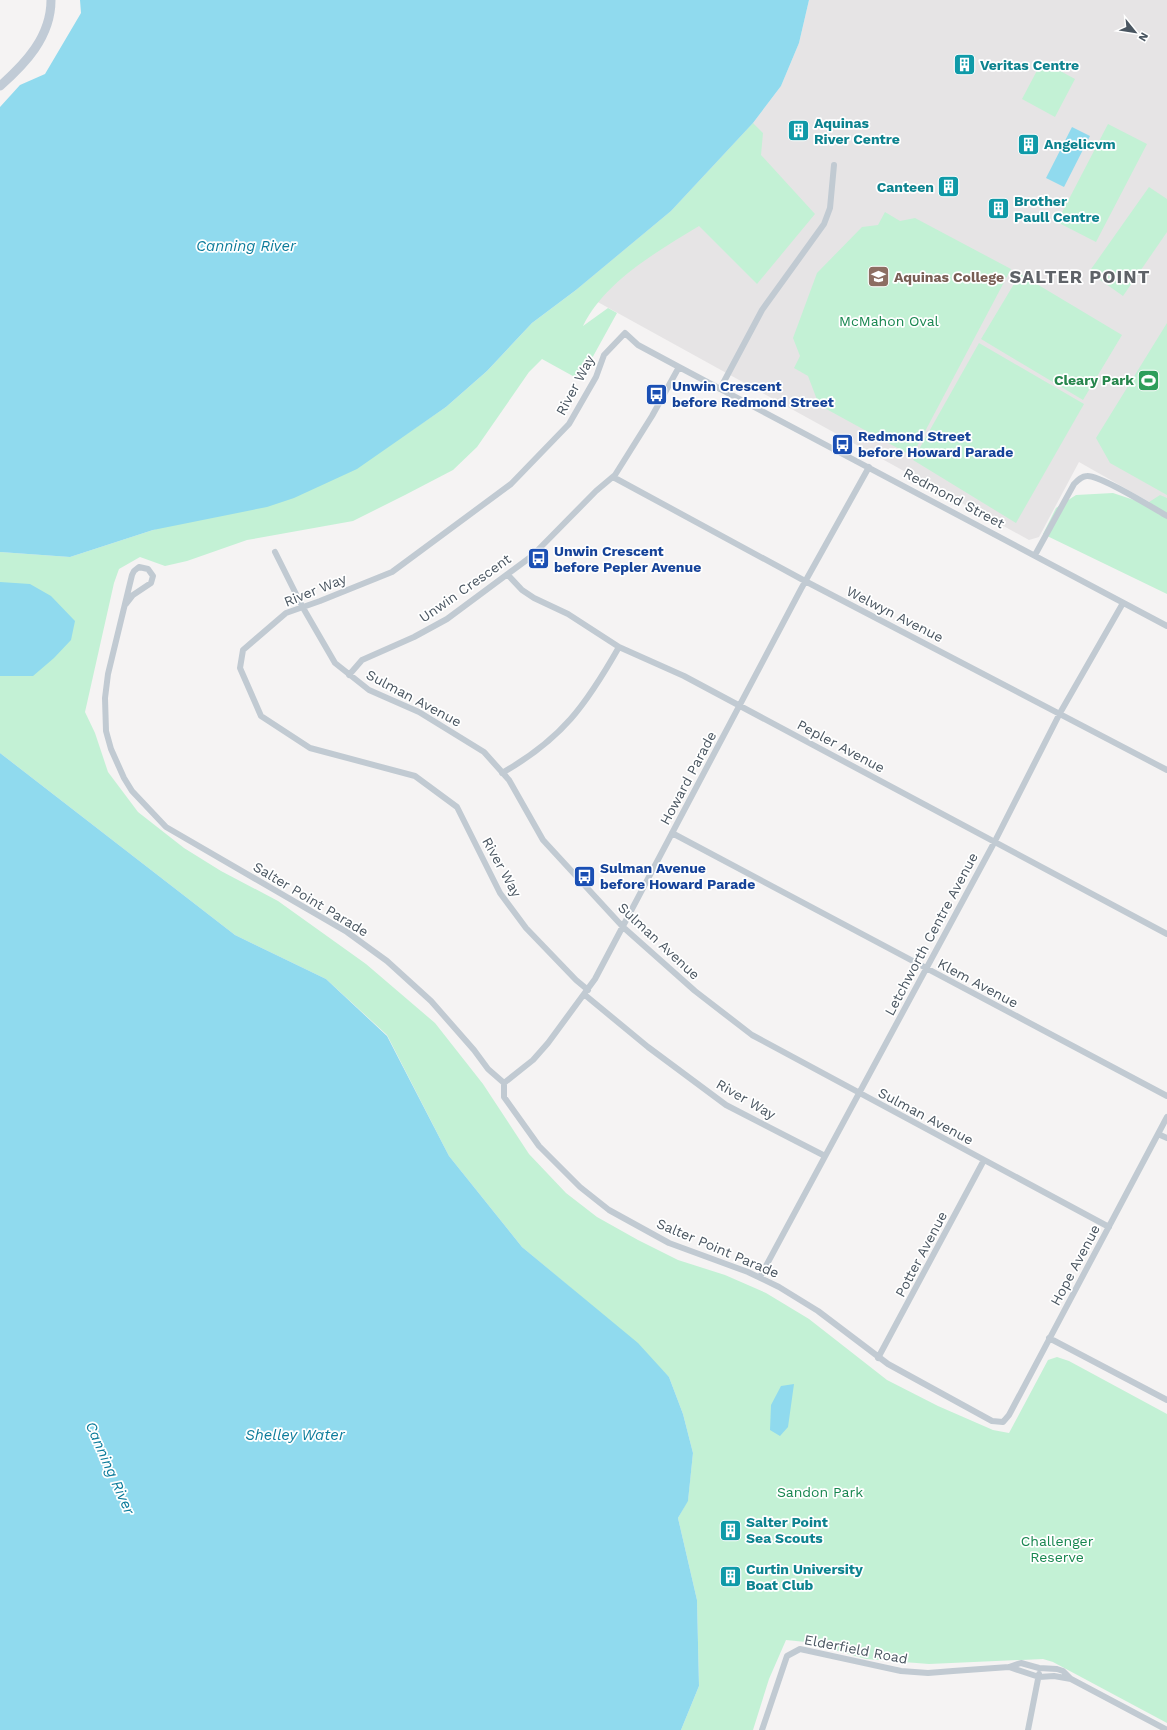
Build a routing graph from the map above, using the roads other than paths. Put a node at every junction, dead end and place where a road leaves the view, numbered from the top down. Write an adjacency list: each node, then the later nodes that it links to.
1 (51, 0): 2 (street)
2 (0, 86)
3 (834, 164): 6 (street)
4 (625, 333): 5 (street, Redmond Street); 16 (street, River Way)
5 (679, 367): 6 (street, Redmond Street); 8 (street, Unwin Crescent)
6 (720, 389): 7 (street, Redmond Street)
7 (869, 467): 11 (street, Redmond Street); 13 (street, Howard Parade)
8 (613, 477): 12 (street, Unwin Crescent); 13 (street, Welwyn Avenue)
9 (1167, 516): 11 (street)
10 (275, 552): 16 (street, Sulman Avenue)
11 (1035, 555): 14 (street, Redmond Street)
12 (508, 574): 18 (street, Pepler Avenue); 19 (street, Unwin Crescent)
13 (805, 581): 20 (street, Howard Parade); 21 (street, Welwyn Avenue)
14 (1123, 603): 17 (street, Redmond Street); 21 (street, Letchworth Centre Avenue)
15 (126, 604): 15 (street, Salter Point Parade); 30 (street, Salter Point Parade)
16 (302, 606): 19 (street, Sulman Avenue); 29 (street, River Way)
17 (1167, 626)
18 (619, 646): 20 (street, Pepler Avenue); 23 (street)
19 (349, 676): 23 (street, Sulman Avenue)
20 (740, 706): 24 (street, Howard Parade); 25 (street, Pepler Avenue)
21 (1060, 713): 22 (street, Welwyn Avenue); 25 (street, Letchworth Centre Avenue)
22 (1167, 770)
23 (502, 773): 26 (street, Sulman Avenue)
24 (672, 833): 26 (street, Howard Parade); 28 (street, Klem Avenue)
25 (995, 841): 27 (street, Pepler Avenue); 28 (street, Letchworth Centre Avenue)
26 (623, 927): 29 (street, Howard Parade); 31 (street, Sulman Avenue)
27 (1167, 934)
28 (926, 969): 31 (street, Letchworth Centre Avenue); 32 (street, Klem Avenue)
29 (586, 993): 30 (street, Howard Parade); 36 (street, River Way)
30 (504, 1083): 39 (street, Salter Point Parade)
31 (859, 1093): 36 (street, Letchworth Centre Avenue); 37 (street, Sulman Avenue)
32 (1167, 1096)
33 (1167, 1117): 34 (street, Hope Avenue)
34 (1158, 1134): 35 (street); 38 (street, Hope Avenue)
35 (1167, 1138)
36 (825, 1156): 39 (street, Letchworth Centre Avenue)
37 (984, 1160): 38 (street, Sulman Avenue); 41 (street, Potter Avenue)
38 (1109, 1227): 40 (street, Hope Avenue)
39 (760, 1277): 41 (street, Salter Point Parade)
40 (1049, 1338): 42 (street); 43 (street, Hope Avenue)
41 (878, 1358): 43 (street, Salter Point Parade)
42 (1167, 1400)
43 (1003, 1422)
44 (1008, 1667): 45 (street, Elderfield Road); 46 (street, Elderfield Road); 48 (street, Elderfield Road)
45 (1039, 1668): 46 (street); 47 (street, Elderfield Road)
46 (1039, 1677): 47 (street, Elderfield Road); 49 (street)
47 (1071, 1679): 50 (street, Elderfield Road)
48 (762, 1730)
49 (1028, 1730)
50 (1167, 1730)

